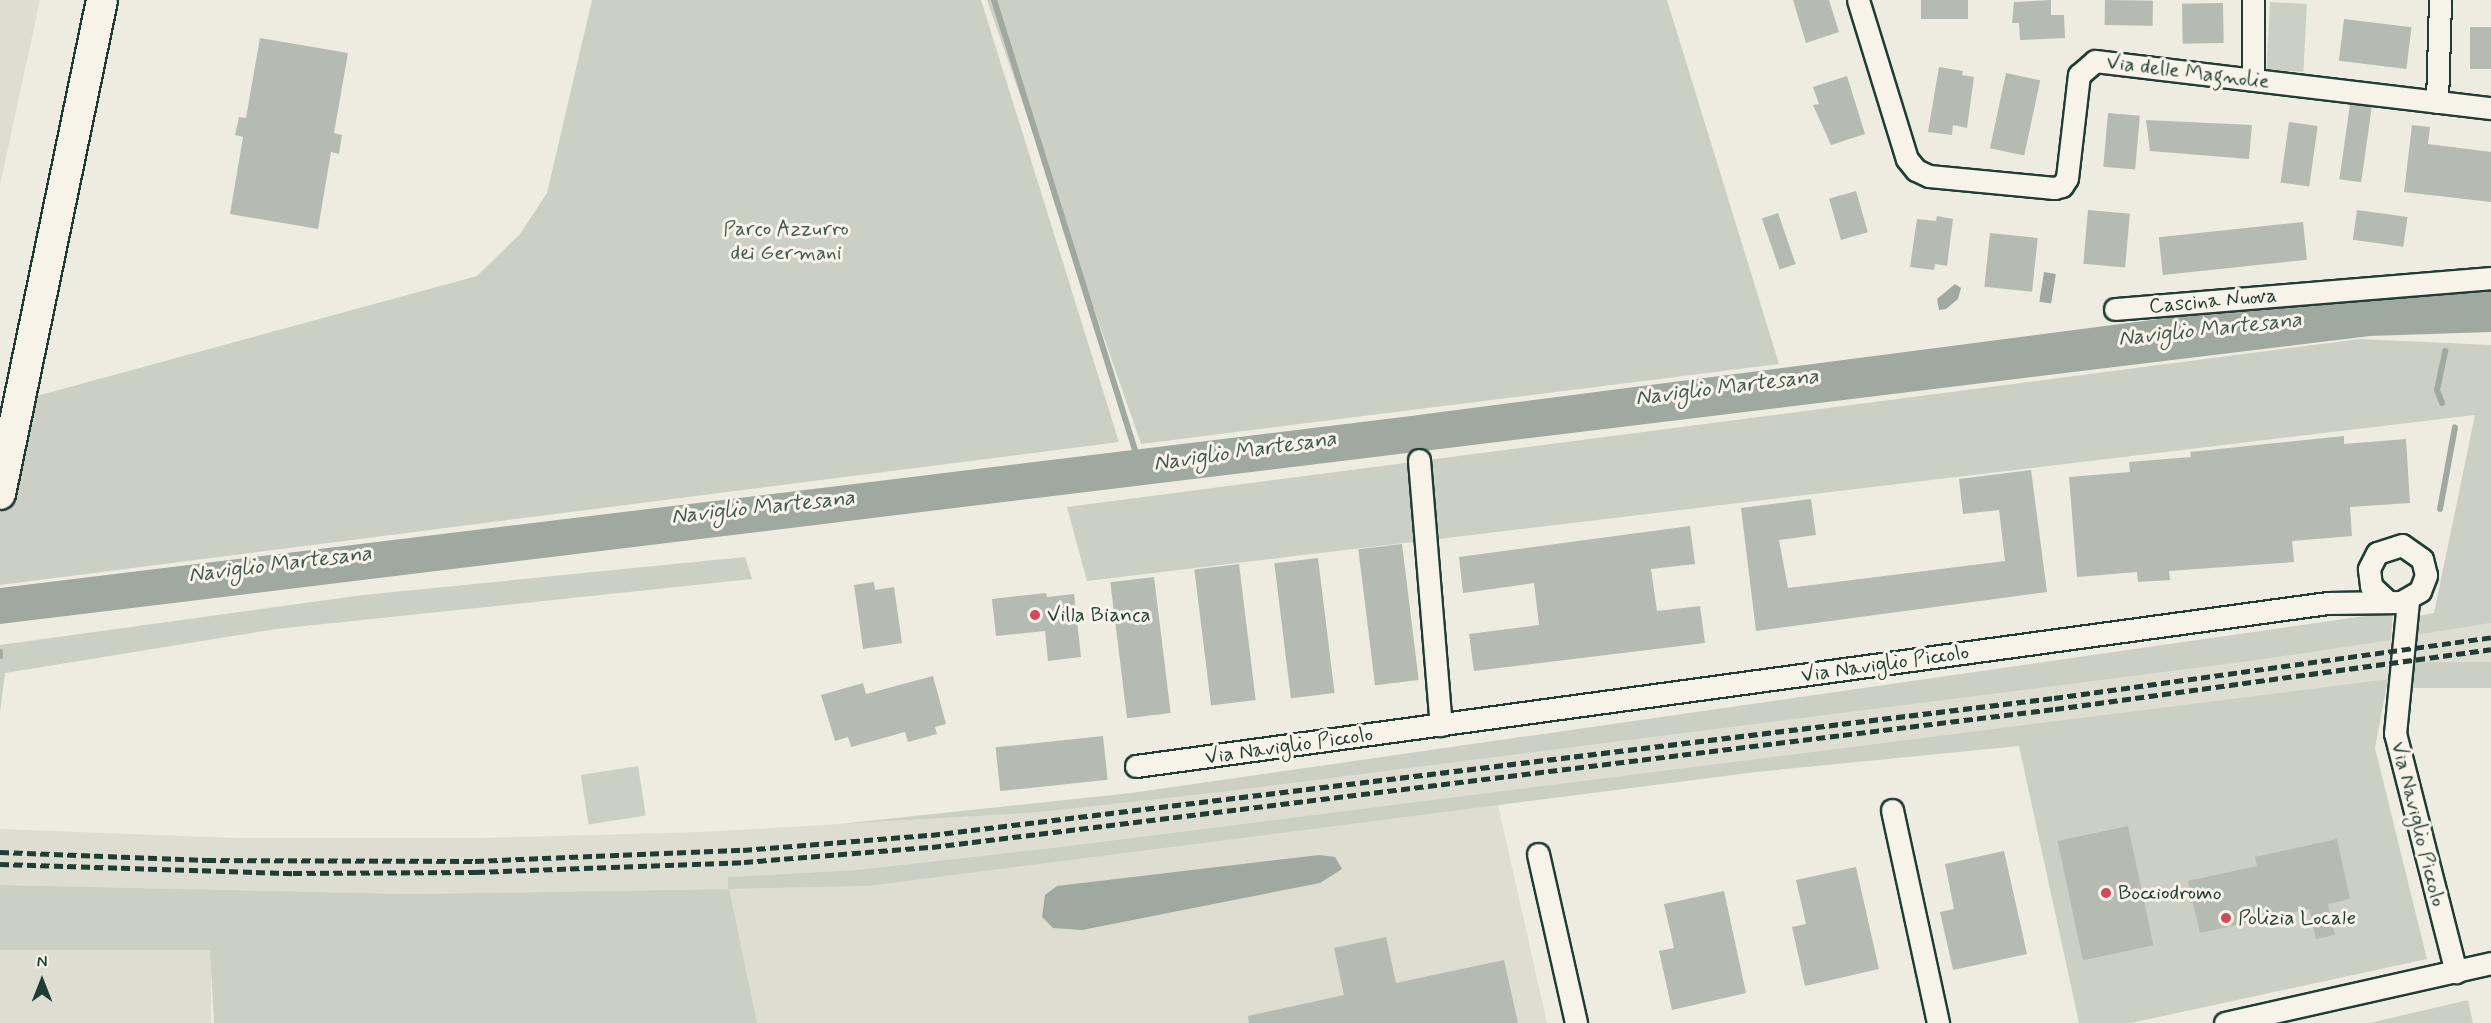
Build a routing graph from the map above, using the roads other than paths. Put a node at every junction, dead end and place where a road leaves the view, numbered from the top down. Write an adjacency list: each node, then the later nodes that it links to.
1 (102, 0): 11 (main road)
2 (1858, 0): 5 (street, Via delle Magnolie)
3 (2253, 0): 5 (street)
4 (2440, 0): 6 (street)
5 (2253, 80): 6 (street, Via delle Magnolie)
6 (2437, 102): 7 (street, Via delle Magnolie)
7 (2491, 108)
8 (2491, 278): 9 (street, Cascina Nuova)
9 (2115, 309)
10 (1419, 460): 15 (street)
11 (0, 494)
12 (2368, 578): 13 (street); 13 (street); 14 (street, Via Naviglio Piccolo)
13 (2397, 601): 14 (street, Via Naviglio Piccolo); 20 (street, Via Naviglio Piccolo)
14 (2328, 603): 15 (street, Via Naviglio Piccolo)
15 (1441, 725): 16 (street, Via Naviglio Piccolo)
16 (1136, 766)
17 (1892, 810): 22 (street)
18 (1538, 854): 21 (street)
19 (2491, 963): 20 (street)
20 (2456, 972): 23 (street)
21 (1576, 1023)
22 (1938, 1023)
23 (2224, 1023)

